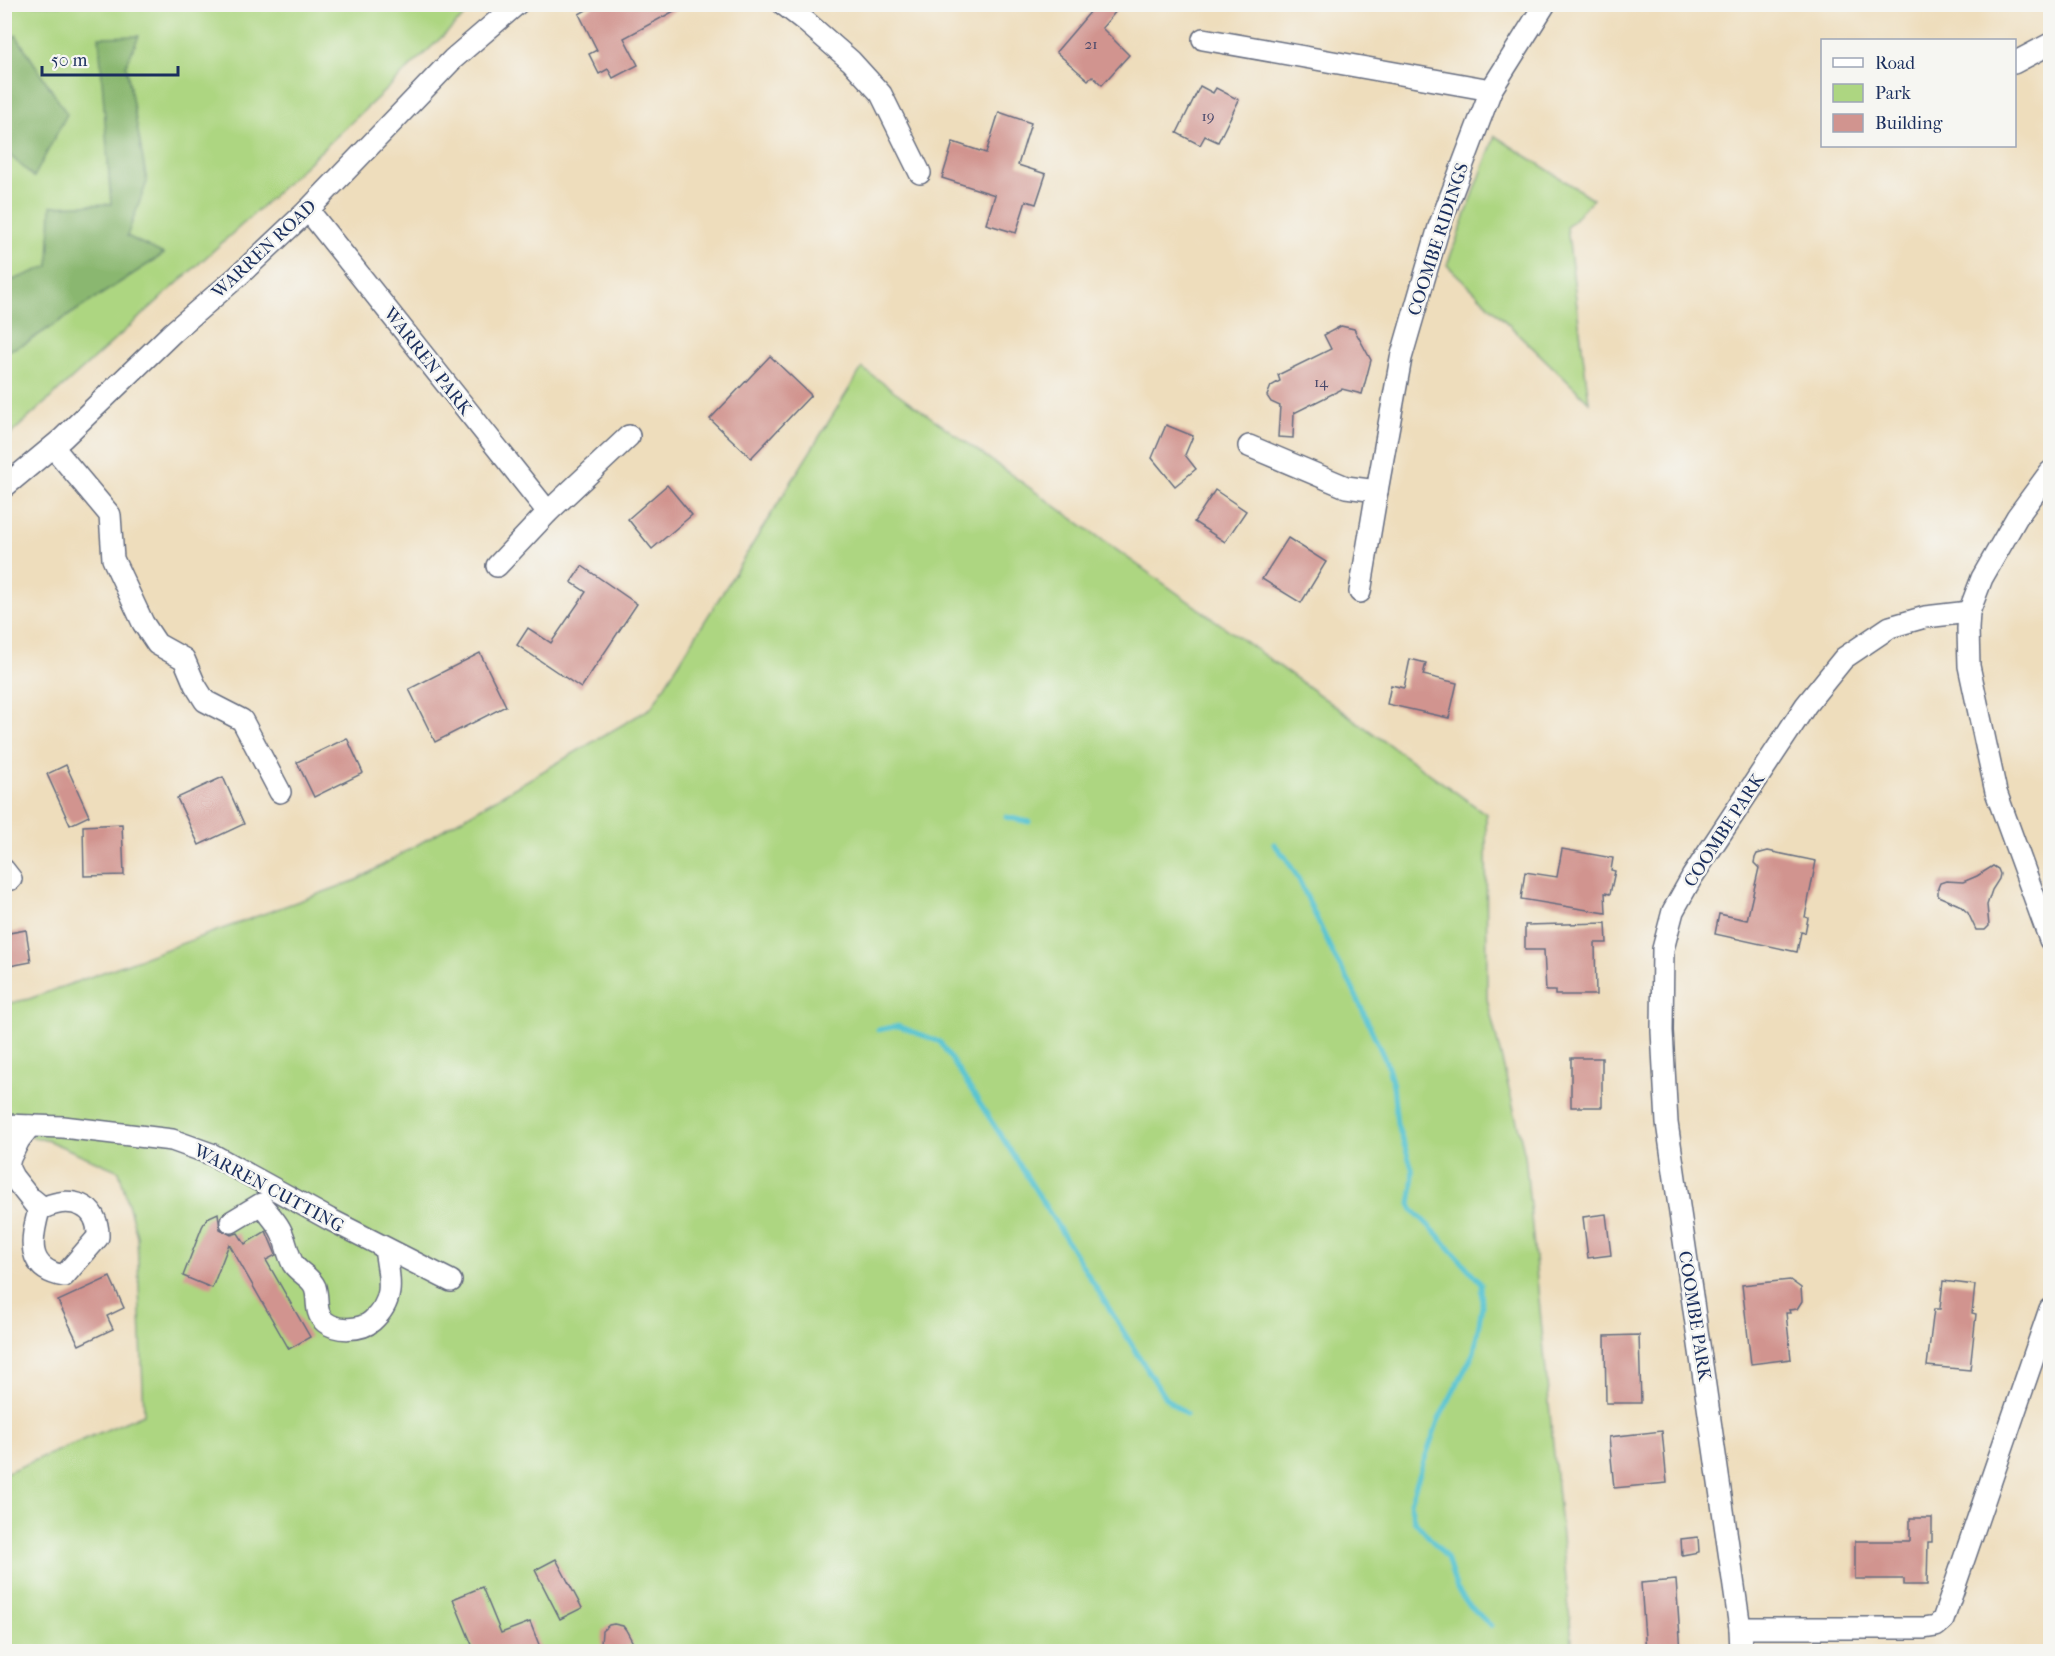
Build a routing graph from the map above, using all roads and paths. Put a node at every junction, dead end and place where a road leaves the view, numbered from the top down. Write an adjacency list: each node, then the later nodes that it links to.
1 (517, 4): 9 (street, WARREN ROAD)
2 (783, 4): 8 (street)
3 (1545, 4): 7 (street, COOMBE RIDINGS)
4 (1203, 39): 7 (street)
5 (2050, 44): 6 (street)
6 (2016, 62)
7 (1491, 90): 15 (street, COOMBE RIDINGS)
8 (920, 173)
9 (308, 210): 12 (street, WARREN ROAD); 16 (street, WARREN PARK)
10 (629, 436): 16 (street)
11 (1249, 446): 15 (street)
12 (53, 447): 14 (street, WARREN ROAD); 20 (street)
13 (2050, 472): 19 (street)
14 (4, 487)
15 (1377, 491): 18 (street, COOMBE RIDINGS)
16 (548, 512): 17 (street)
17 (496, 566)
18 (1360, 592)
19 (1969, 612): 21 (street); 29 (street, COOMBE PARK)
20 (280, 792)
21 (2050, 940)
22 (4, 1125): 23 (street, WARREN CUTTING)
23 (30, 1126): 24 (street); 26 (street, WARREN CUTTING)
24 (32, 1199)
25 (231, 1222): 26 (street)
26 (385, 1249): 27 (street, WARREN CUTTING)
27 (451, 1281)
28 (2050, 1309): 29 (street)
29 (1740, 1628): 30 (street, COOMBE PARK)
30 (1741, 1652)

